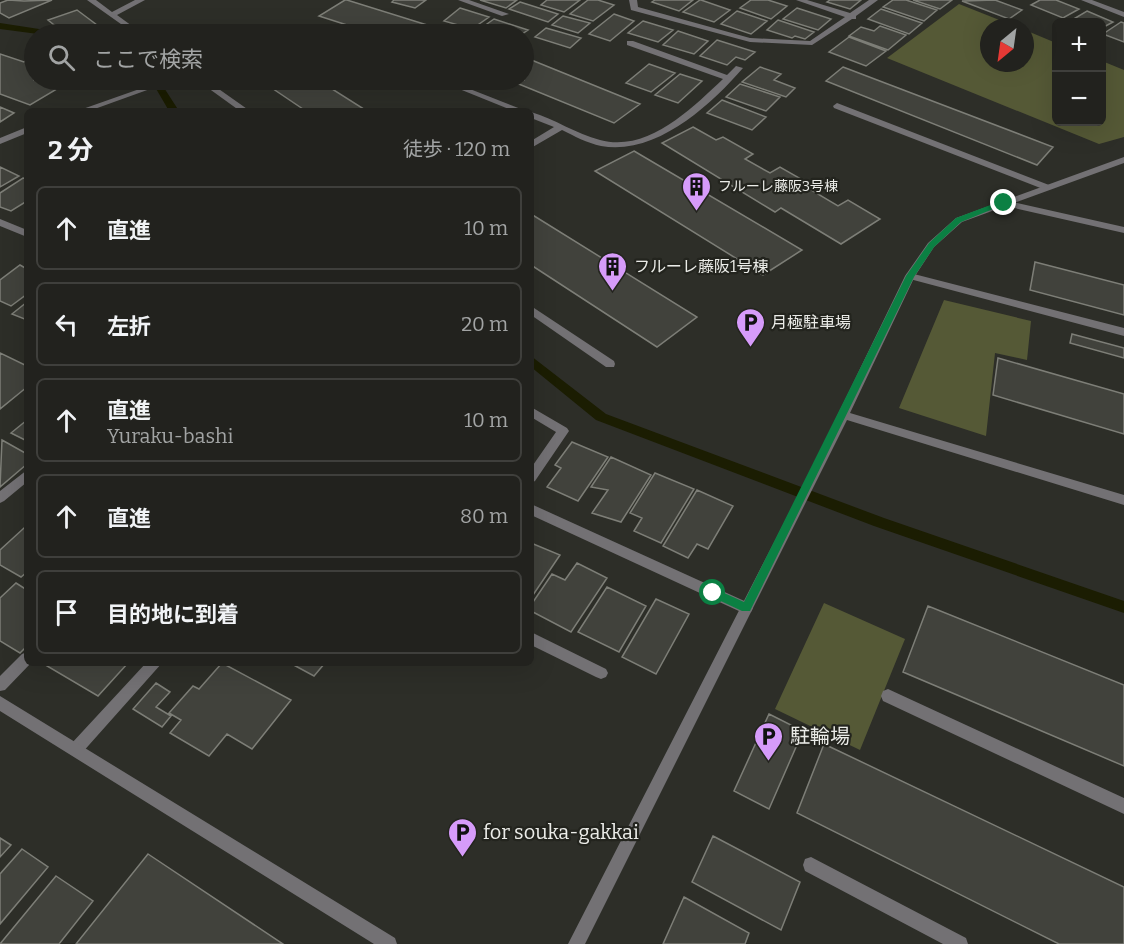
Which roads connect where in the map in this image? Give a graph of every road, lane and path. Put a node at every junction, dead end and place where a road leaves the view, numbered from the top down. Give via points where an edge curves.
1 (91, 0) edge
2 (141, 0) edge
3 (462, 0) edge
4 (633, 0) edge
5 (800, 0) edge
6 (874, 0) edge
7 (1085, 0) edge
8 (113, 14) junction
9 (505, 14) dead end
10 (1124, 15) edge
11 (853, 17) junction
12 (126, 24) edge
13 (630, 43) dead end
14 (739, 68) dead end
15 (729, 78) junction
16 (141, 90) edge
17 (216, 90) edge
18 (467, 90) edge
19 (837, 106) dead end
20 (90, 108) edge
21 (242, 108) edge
22 (514, 108) edge
23 (534, 116) edge
24 (561, 127) junction
25 (24, 131) edge
26 (0, 141) edge
27 (534, 143) edge
28 (1124, 160) edge
29 (1046, 187) junction
30 (1004, 203) junction
31 (0, 222) edge
32 (1124, 231) edge
33 (24, 233) edge
34 (910, 276) junction
35 (534, 312) edge
36 (1124, 332) edge
37 (610, 364) dead end
38 (534, 413) edge
39 (844, 415) junction
40 (534, 474) edge
41 (24, 478) edge
42 (0, 498) edge
43 (1124, 500) edge
44 (534, 510) edge
45 (746, 608) junction
46 (534, 640) edge
47 (24, 661) edge
48 (152, 666) edge
49 (601, 673) dead end
50 (0, 685) edge
51 (888, 696) dead end
52 (0, 703) edge
53 (76, 749) junction
54 (1124, 806) edge
55 (811, 865) dead end
56 (389, 944) edge
57 (576, 944) edge
58 (960, 944) edge

1 - 8 street
2 - 8 street
3 - 9 street
4 - 11 street via 634,8 750,40 812,43
5 - 11 street
6 - 11 street
7 - 10 street
8 - 12 street
13 - 15 street
14 - 15 street
15 - 24 street via 680,122 656,136 631,143 602,144
16 - 20 street
17 - 21 street
18 - 22 street
19 - 29 street
23 - 24 street
24 - 27 street
25 - 26 street
28 - 29 street
29 - 30 street
30 - 32 street
30 - 34 street via 959,220 931,245
31 - 33 street
34 - 36 street
34 - 39 street
35 - 37 street
38 - 40 street via 563,431
39 - 43 street
39 - 45 street
41 - 42 street
44 - 45 street
45 - 57 street
46 - 49 street
47 - 50 street
48 - 53 street
51 - 54 street
52 - 53 street
53 - 56 street
55 - 58 street

